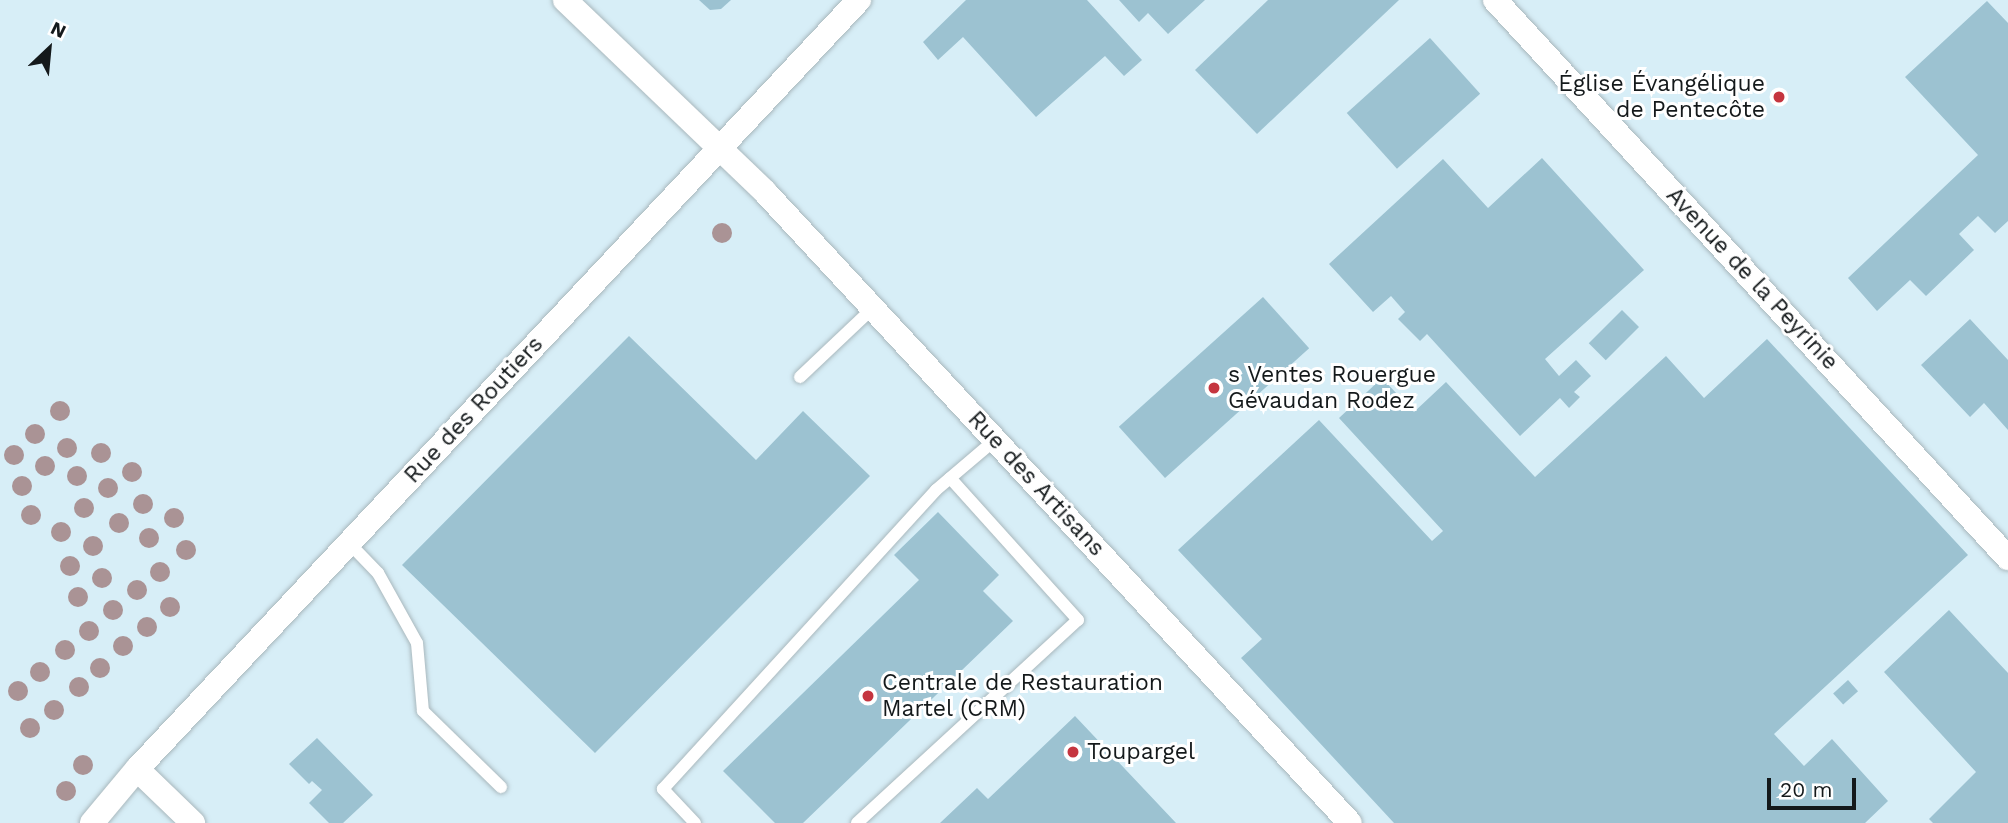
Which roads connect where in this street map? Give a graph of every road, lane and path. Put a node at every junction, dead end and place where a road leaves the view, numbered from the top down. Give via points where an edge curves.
1 (565, 0) edge
2 (859, 0) edge
3 (1495, 0) edge
4 (722, 147) junction
5 (873, 309) junction
6 (800, 377) dead end
7 (995, 440) junction
8 (950, 478) junction
9 (349, 543) junction
10 (2008, 558) edge
11 (137, 769) junction
12 (501, 787) dead end
13 (92, 823) edge
14 (193, 823) edge
15 (695, 823) edge
16 (857, 823) edge
17 (1350, 823) edge

1 - 4 street, Rue des Artisans
2 - 4 street, Rue des Routiers
3 - 10 street, Avenue de la Peyrinie
4 - 5 street, Rue des Artisans
4 - 9 street, Rue des Routiers
5 - 6 lane
5 - 7 street, Rue des Artisans
7 - 8 lane
7 - 17 street, Rue des Artisans
8 - 15 lane via 663,789
8 - 16 lane via 1078,620
9 - 11 street, Rue des Routiers
9 - 12 lane via 378,573 417,643 423,711
11 - 13 street, Rue des Routiers
11 - 14 street

